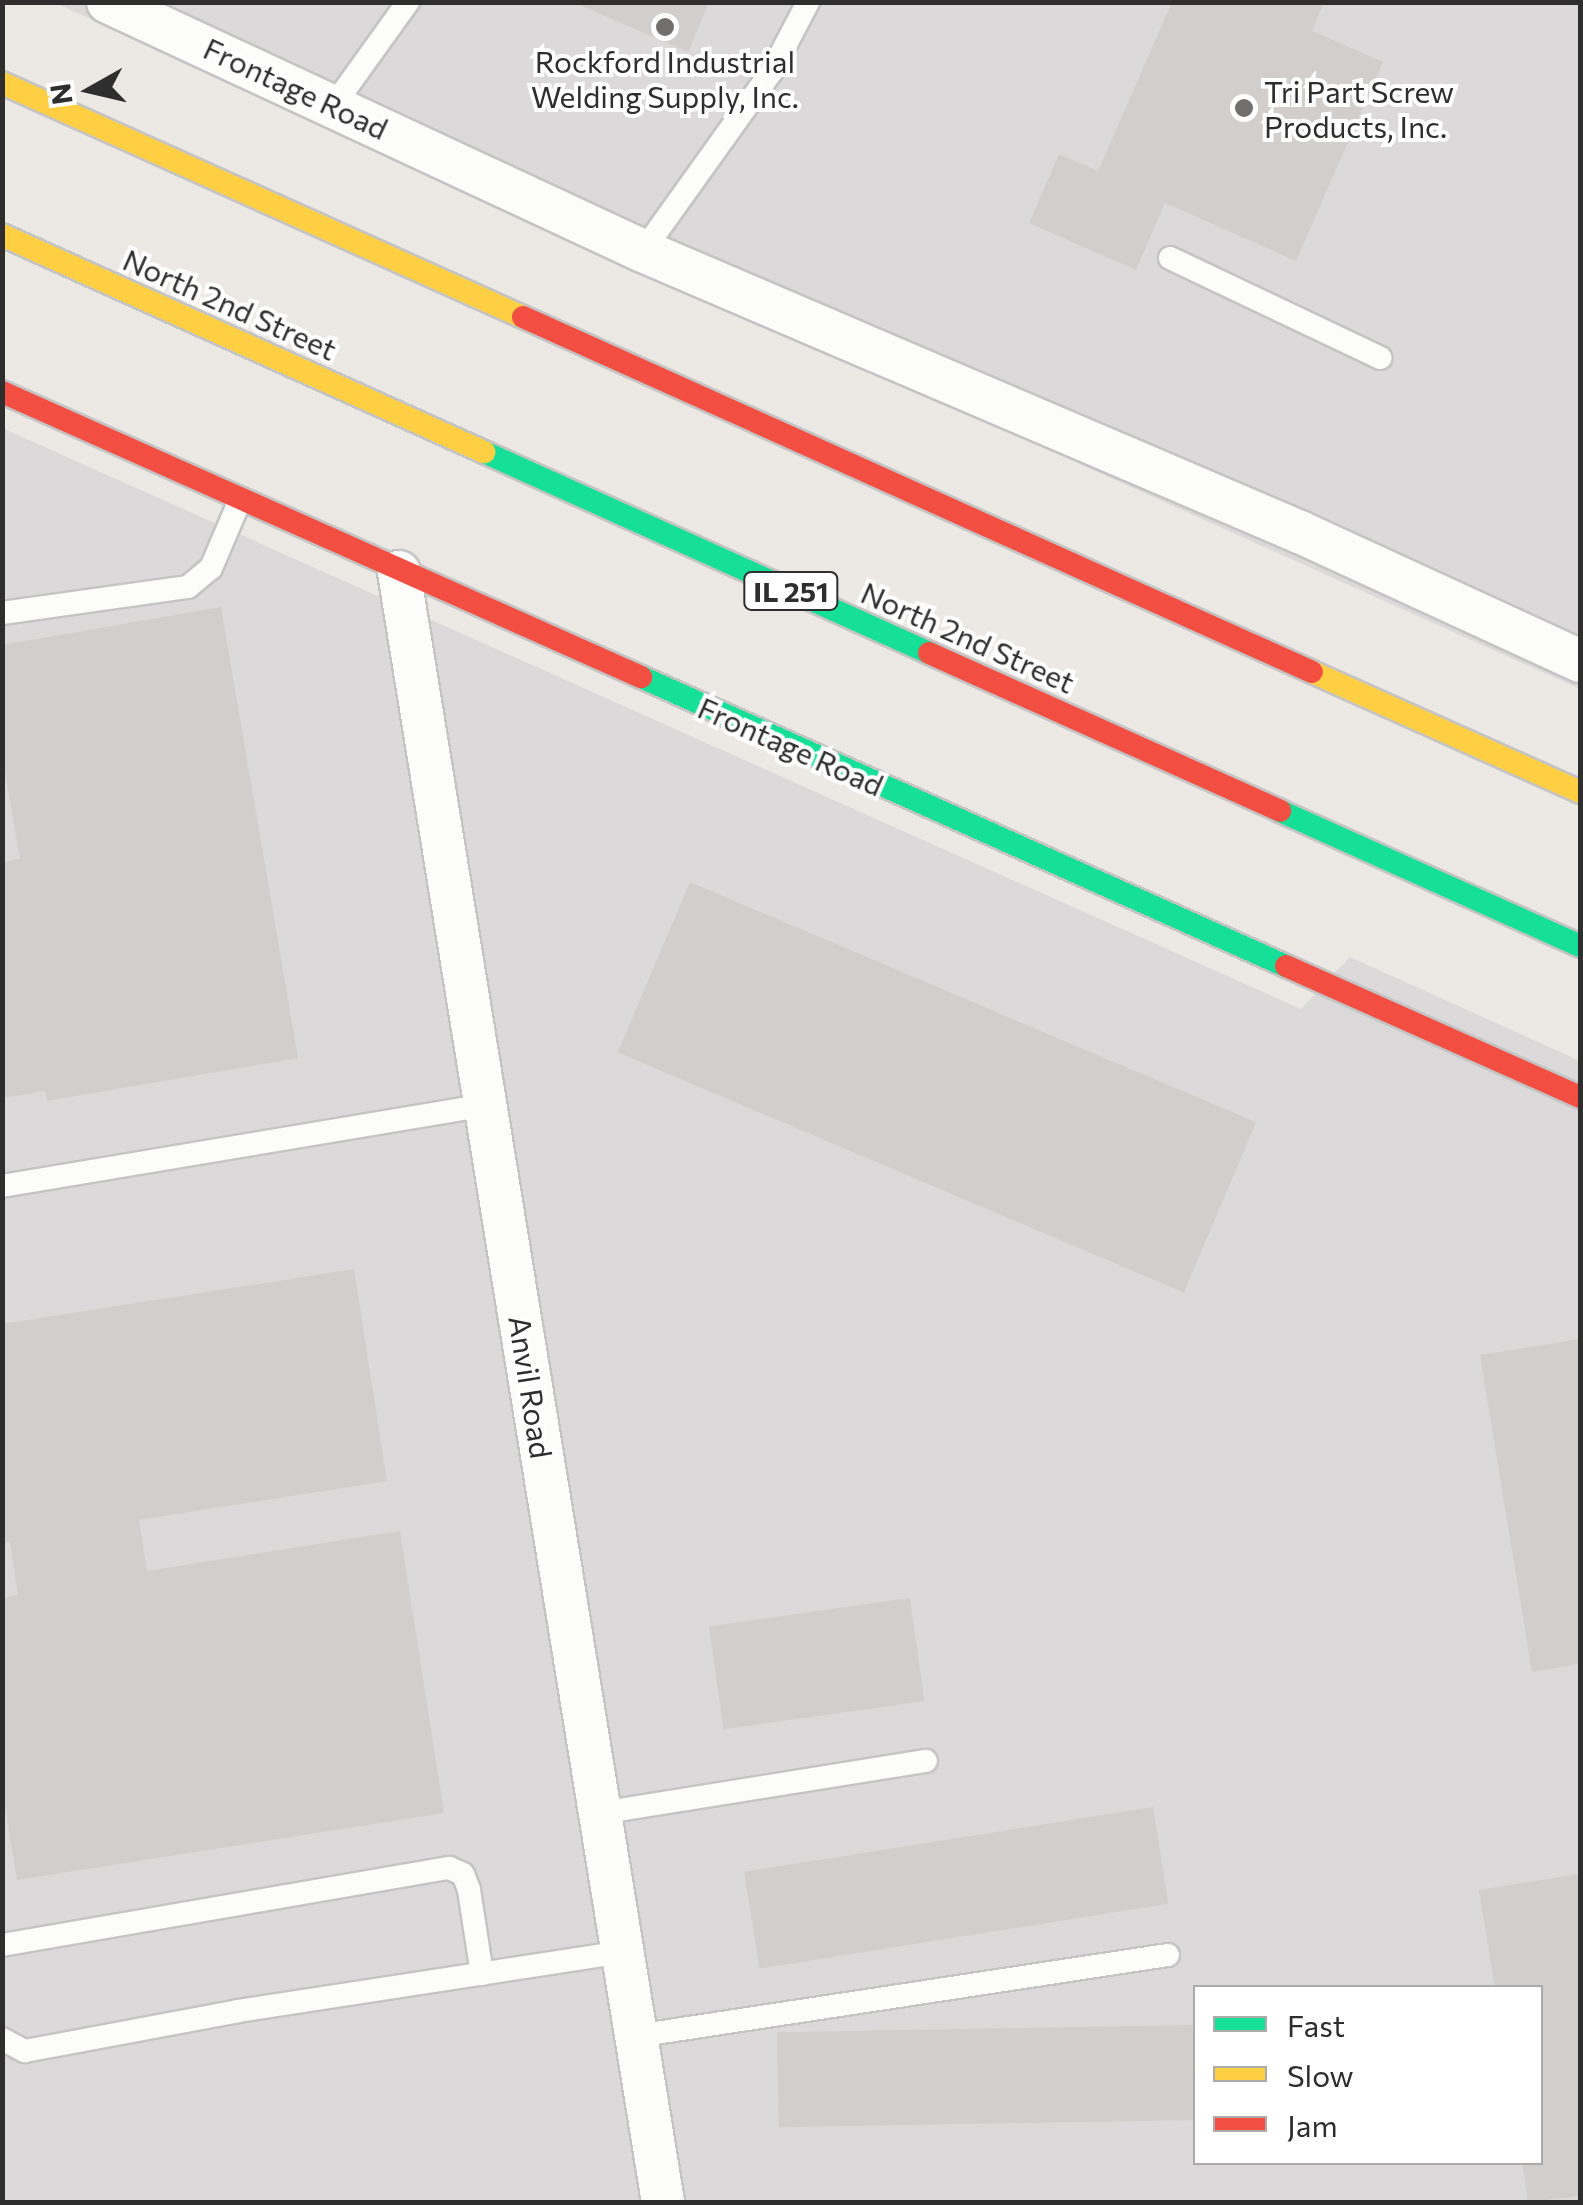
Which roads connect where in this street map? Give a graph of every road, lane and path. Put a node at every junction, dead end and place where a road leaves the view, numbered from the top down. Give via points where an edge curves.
1 (108, 2) edge
2 (408, 2) edge
3 (808, 2) edge
4 (2, 83) edge
5 (334, 105) junction
6 (2, 234) edge
7 (644, 250) junction
8 (1170, 258) dead end
9 (1381, 358) dead end
10 (2, 392) edge
11 (240, 500) junction
12 (399, 572) junction
13 (2, 613) edge
14 (1580, 661) edge
15 (1580, 792) edge
16 (1580, 946) edge
17 (1580, 1097) edge
18 (485, 1105) junction
19 (2, 1186) edge
20 (926, 1761) dead end
21 (600, 1813) junction
22 (2, 1945) edge
23 (623, 1952) junction
24 (1168, 1954) dead end
25 (482, 1974) junction
26 (636, 2036) junction
27 (2, 2040) edge
28 (664, 2202) edge

1 - 5 street, Frontage Road
2 - 5 lane
3 - 7 lane via 772,71
4 - 15 main road
5 - 7 street, Frontage Road
6 - 16 main road, North 2nd Street / IL 251
7 - 14 street, Frontage Road via 1302,532
8 - 9 lane
10 - 11 main road, Frontage Road
11 - 12 main road, Frontage Road
11 - 13 lane via 211,568 188,587
12 - 17 main road, Frontage Road
12 - 18 street, Anvil Road
18 - 19 lane
18 - 21 street, Anvil Road
20 - 21 lane
21 - 23 street, Anvil Road
22 - 25 lane via 449,1868 463,1874 469,1890
23 - 25 lane
23 - 26 street, Anvil Road
24 - 26 lane
25 - 27 lane via 25,2051
26 - 28 street, Anvil Road

